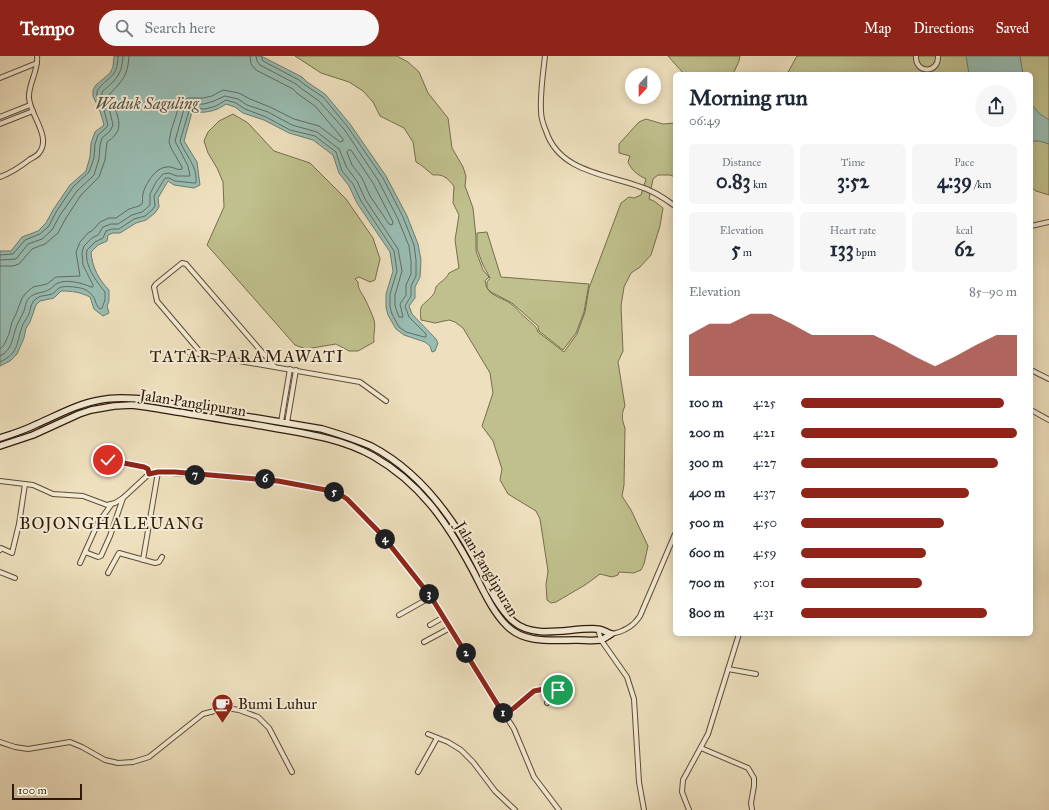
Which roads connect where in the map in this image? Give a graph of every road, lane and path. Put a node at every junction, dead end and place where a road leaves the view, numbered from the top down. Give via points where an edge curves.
1 (37, 56) edge
2 (545, 56) edge
3 (916, 56) edge
4 (938, 56) edge
5 (37, 63) junction
6 (929, 72) edge
7 (0, 78) edge
8 (30, 105) junction
9 (33, 111) junction
10 (0, 117) edge
11 (0, 124) edge
12 (0, 177) edge
13 (673, 205) edge
14 (1049, 222) edge
15 (1033, 226) edge
16 (188, 352) dead end
17 (202, 354) junction
18 (274, 366) junction
19 (290, 369) junction
20 (296, 370) junction
21 (1033, 371) edge
22 (1049, 379) edge
23 (386, 401) dead end
24 (205, 409) junction
25 (1033, 411) edge
26 (204, 416) junction
27 (1049, 420) edge
28 (284, 423) junction
29 (0, 438) edge
30 (0, 446) edge
31 (100, 458) dead end
32 (158, 472) junction
33 (149, 474) junction
34 (0, 481) edge
35 (25, 484) junction
36 (123, 498) junction
37 (111, 504) junction
38 (673, 539) edge
39 (466, 544) junction
40 (460, 546) junction
41 (0, 550) edge
42 (85, 552) junction
43 (162, 557) dead end
44 (144, 560) junction
45 (80, 563) dead end
46 (0, 572) edge
47 (108, 573) dead end
48 (15, 578) dead end
49 (431, 597) junction
50 (399, 615) dead end
51 (444, 617) junction
52 (430, 625) dead end
53 (450, 628) junction
54 (598, 629) junction
55 (611, 634) junction
56 (738, 636) edge
57 (601, 640) junction
58 (424, 642) dead end
59 (728, 669) junction
60 (756, 674) dead end
61 (547, 703) dead end
62 (504, 715) junction
63 (428, 734) dead end
64 (437, 738) junction
65 (0, 742) edge
66 (701, 748) junction
67 (292, 772) dead end
68 (418, 772) dead end
69 (515, 810) edge
70 (559, 810) edge
71 (644, 810) edge
72 (689, 810) edge
73 (752, 810) edge

1 - 5 street
2 - 13 street via 541,118 553,146 575,166 651,191
3 - 6 street via 919,66
4 - 6 street via 938,61
5 - 7 street
5 - 8 street via 30,92
8 - 9 street
8 - 10 street
9 - 11 street
9 - 12 street via 44,137 39,153 9,174
14 - 15 street
16 - 17 street
17 - 18 street
17 - 18 street via 157,301 154,287 182,263 186,264
18 - 19 street
19 - 20 street
19 - 28 street
20 - 23 street via 360,382
20 - 28 street
21 - 22 street
24 - 26 main road
24 - 28 main road, Jalan Panglipuran
24 - 29 main road, Jalan Panglipuran via 143,399 101,399 74,407
25 - 27 street
26 - 30 main road, Jalan Panglipuran via 147,406 114,406 85,412 33,435
26 - 40 main road, Jalan Panglipuran via 326,438 360,449 388,466 422,494
28 - 39 main road, Jalan Panglipuran via 344,435 396,462 445,510
31 - 33 street via 144,467 148,469
32 - 33 street
32 - 44 street
32 - 49 street via 278,481 341,495 382,535
33 - 36 street
34 - 35 street
35 - 37 street via 53,494 83,496 103,504
35 - 41 street via 12,553 1,548
36 - 37 street
36 - 42 street via 101,556
37 - 42 street via 98,523
38 - 55 street via 636,623 619,633
39 - 40 main road
39 - 54 main road, Jalan Panglipuran via 498,603 515,623 537,632
40 - 57 main road, Jalan Panglipuran via 497,614 518,634 542,640
42 - 45 street
43 - 44 street via 157,563
44 - 47 street via 119,553
46 - 48 street
49 - 50 street
49 - 51 street
51 - 52 street
51 - 53 street
53 - 58 street
53 - 62 street
54 - 55 main road, Jalan Panglipuran
54 - 57 street
55 - 57 main road
56 - 59 street
57 - 71 street via 627,677 634,699 639,782
59 - 60 street
59 - 66 street via 708,734
61 - 62 street via 558,690 555,685 534,691
62 - 70 street via 514,729 534,777
63 - 64 street
64 - 68 street
64 - 69 street via 465,754 488,783
65 - 67 street via 28,748 70,742 105,760 118,763 133,762 149,757 203,714 226,708 258,717 269,728
66 - 72 street via 682,785
66 - 73 street via 748,768 754,778

